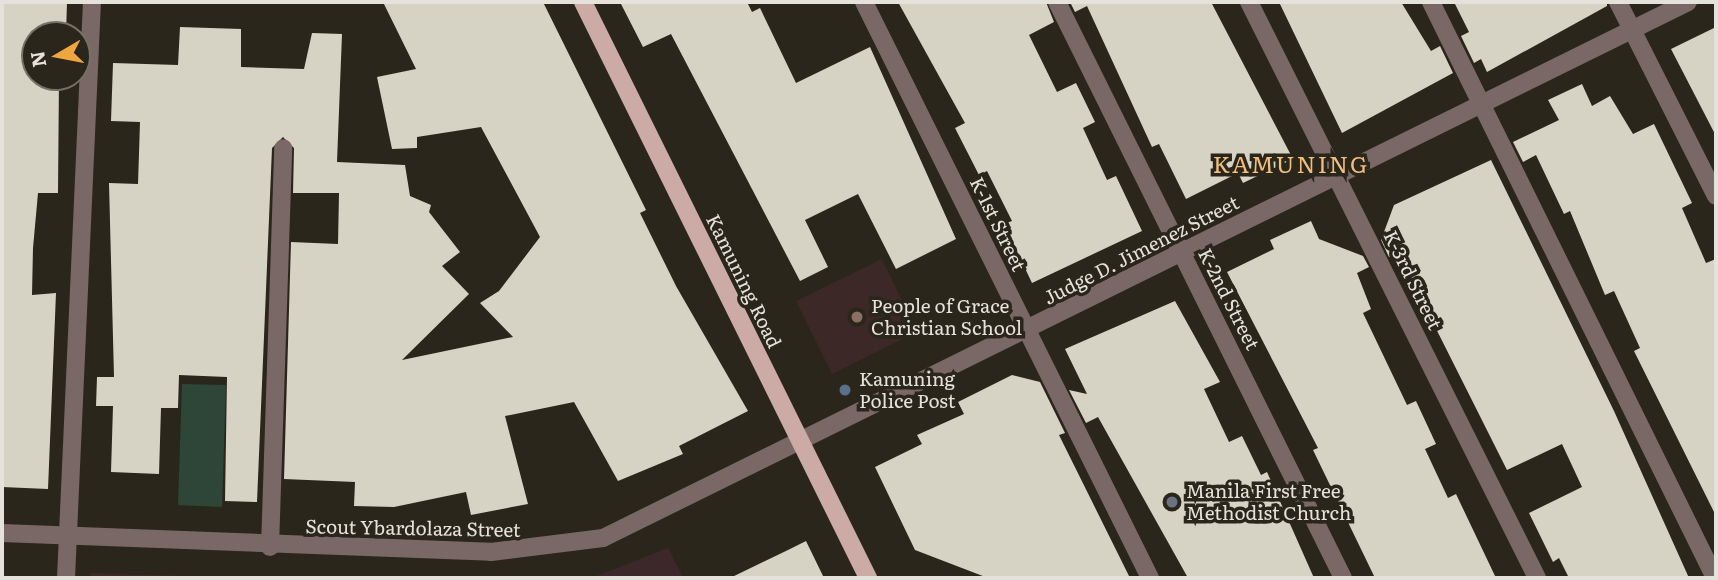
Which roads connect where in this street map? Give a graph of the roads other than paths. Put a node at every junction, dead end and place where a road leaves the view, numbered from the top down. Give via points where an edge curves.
1 (92, 2) edge
2 (583, 2) edge
3 (864, 2) edge
4 (1057, 2) edge
5 (1250, 2) edge
6 (1431, 2) edge
7 (1618, 2) edge
8 (1688, 2) edge
9 (1632, 30) junction
10 (1481, 104) junction
11 (283, 148) dead end
12 (1336, 174) junction
13 (1716, 197) edge
14 (1181, 252) junction
15 (1027, 331) junction
16 (801, 444) junction
17 (2, 533) edge
18 (67, 536) junction
19 (270, 547) junction
20 (66, 578) edge
21 (868, 578) edge
22 (1150, 578) edge
23 (1343, 578) edge
24 (1537, 578) edge
25 (1715, 578) edge

1 - 18 street
2 - 16 main road, Kamuning Road
3 - 15 street, K-1st Street
4 - 14 street, K-2nd Street
5 - 12 street, K-3rd Street
6 - 10 street
7 - 9 street
8 - 9 street, Judge D. Jimenez Street
9 - 10 street, Judge D. Jimenez Street
9 - 13 street
10 - 12 street, Judge D. Jimenez Street
10 - 25 street
11 - 19 street
12 - 14 street, Judge D. Jimenez Street
12 - 24 street, K-3rd Street
14 - 15 street, Judge D. Jimenez Street
14 - 23 street, K-2nd Street
15 - 16 street, Judge D. Jimenez Street
15 - 22 street, K-1st Street
16 - 19 street, Scout Ybardolaza Street via 638,523 570,546 491,552
16 - 21 main road, Kamuning Road
17 - 18 street, Scout Ybardolaza Street
18 - 19 street, Scout Ybardolaza Street
18 - 20 street

